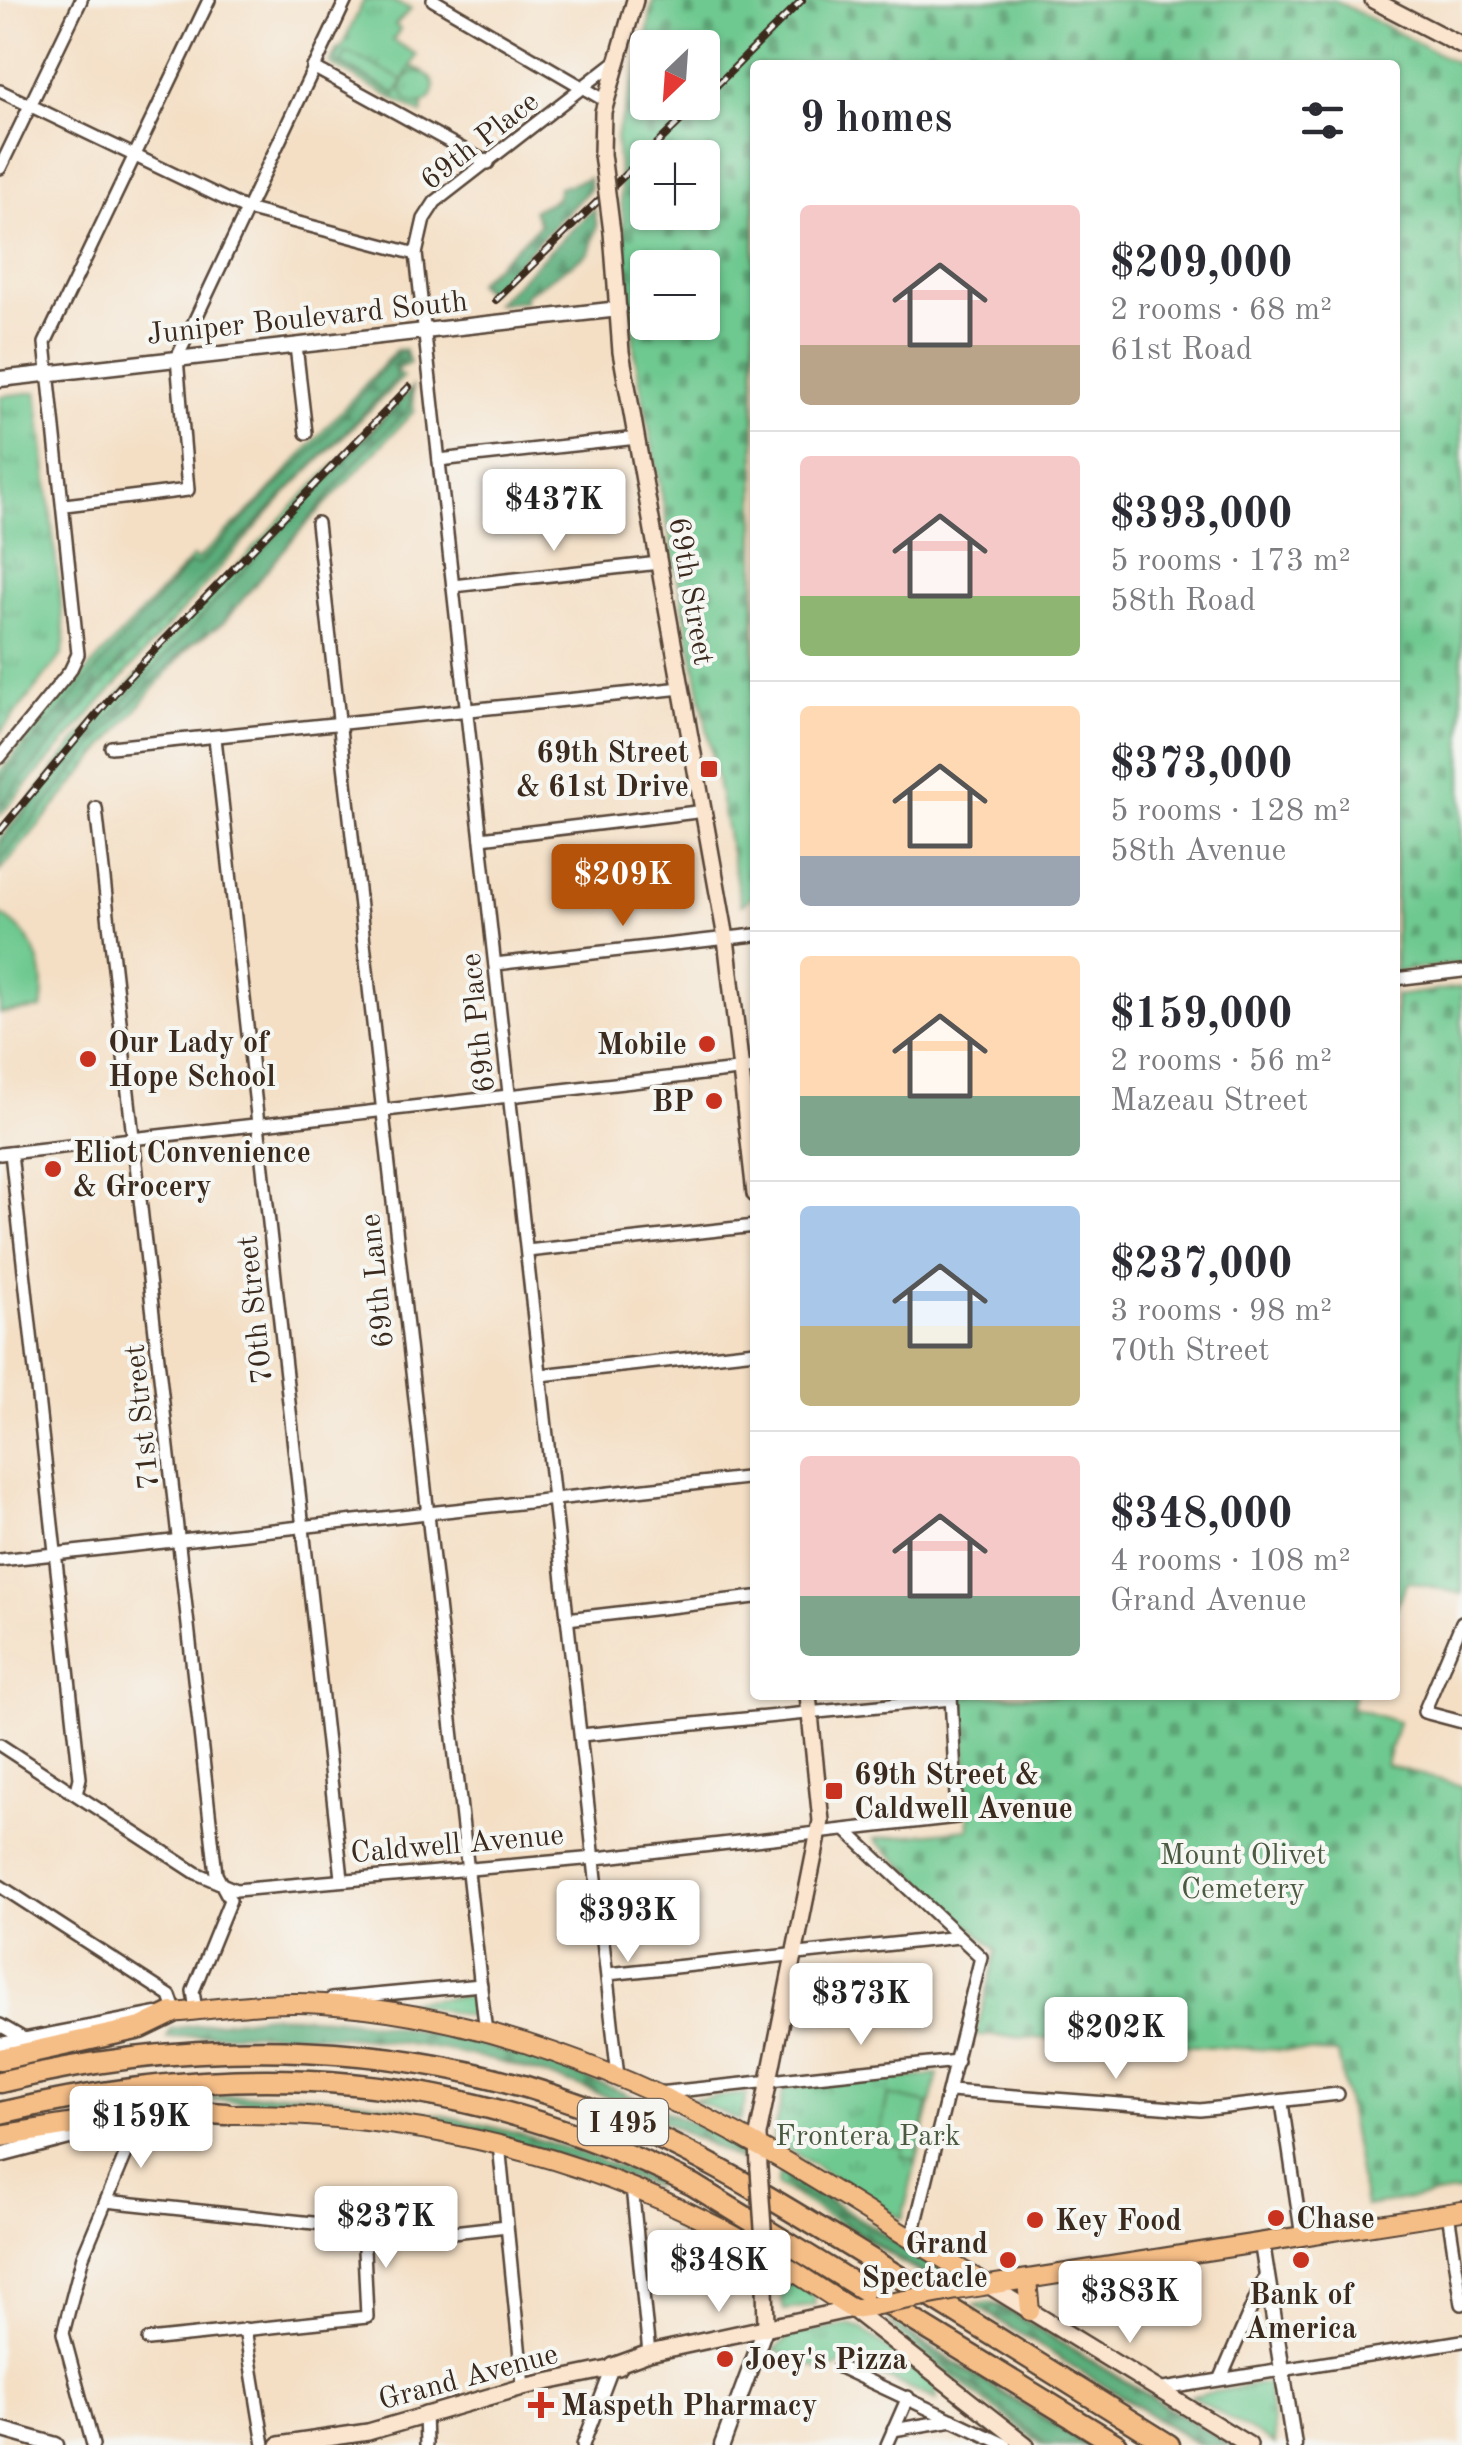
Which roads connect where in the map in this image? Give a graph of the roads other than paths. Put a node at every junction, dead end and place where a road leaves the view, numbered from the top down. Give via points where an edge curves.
1 (81, 0) edge
2 (209, 0) edge
3 (346, 0) edge
4 (432, 0) edge
5 (634, 0) edge
6 (1373, 0) edge
7 (1462, 46) edge
8 (621, 57) junction
9 (314, 67) junction
10 (582, 87) junction
11 (0, 91) edge
12 (606, 101) junction
13 (30, 106) junction
14 (134, 155) junction
15 (488, 163) junction
16 (0, 168) edge
17 (246, 210) junction
18 (416, 254) junction
19 (619, 309) junction
20 (425, 332) junction
21 (296, 346) junction
22 (178, 358) junction
23 (49, 374) junction
24 (0, 380) edge
25 (306, 433) dead end
26 (637, 438) junction
27 (439, 460) junction
28 (65, 505) junction
29 (317, 523) dead end
30 (659, 563) junction
31 (453, 586) junction
32 (682, 688) junction
33 (467, 710) junction
34 (339, 722) junction
35 (215, 738) junction
36 (110, 748) dead end
37 (0, 757) edge
38 (96, 808) dead end
39 (705, 811) junction
40 (481, 838) junction
41 (750, 935) edge
42 (726, 938) junction
43 (495, 964) junction
44 (1462, 970) edge
45 (1400, 978) edge
46 (748, 1069) edge
47 (510, 1097) junction
48 (750, 1105) edge
49 (383, 1112) junction
50 (259, 1126) junction
51 (135, 1140) junction
52 (6, 1154) edge
53 (750, 1227) edge
54 (528, 1251) junction
55 (750, 1352) edge
56 (541, 1375) junction
57 (750, 1478) edge
58 (555, 1498) junction
59 (428, 1512) junction
60 (303, 1526) junction
61 (179, 1540) junction
62 (56, 1554) junction
63 (0, 1560) edge
64 (750, 1598) edge
65 (567, 1618) junction
66 (1462, 1622) edge
67 (890, 1700) edge
68 (951, 1700) edge
69 (809, 1704) edge
70 (1462, 1722) edge
71 (581, 1735) junction
72 (0, 1745) edge
73 (76, 1794) junction
74 (820, 1830) junction
75 (847, 1831) junction
76 (594, 1857) junction
77 (466, 1868) junction
78 (342, 1878) junction
79 (0, 1886) edge
80 (224, 1888) junction
81 (959, 1937) junction
82 (794, 1954) junction
83 (608, 1974) junction
84 (481, 1985) junction
85 (294, 2002) junction
86 (196, 2010) junction
87 (174, 2013) junction
88 (0, 2025) edge
89 (486, 2033) junction
90 (26, 2040) junction
91 (0, 2045) edge
92 (0, 2059) edge
93 (957, 2061) junction
94 (618, 2078) junction
95 (770, 2078) junction
96 (0, 2082) edge
97 (950, 2091) junction
98 (655, 2093) junction
99 (1338, 2094) dead end
100 (1282, 2103) junction
101 (0, 2113) edge
102 (226, 2114) junction
103 (138, 2125) junction
104 (0, 2136) edge
105 (499, 2144) junction
106 (758, 2146) junction
107 (0, 2155) edge
108 (632, 2187) junction
109 (106, 2200) junction
110 (1455, 2212) edge
111 (506, 2226) junction
112 (363, 2227) junction
113 (1302, 2237) junction
114 (912, 2239) junction
115 (1262, 2244) junction
116 (764, 2248) junction
117 (1267, 2272) junction
118 (1027, 2280) junction
119 (988, 2285) junction
120 (1462, 2304) edge
121 (852, 2309) junction
122 (1030, 2310) junction
123 (766, 2326) junction
124 (245, 2328) junction
125 (148, 2340) dead end
126 (1462, 2341) edge
127 (682, 2348) junction
128 (650, 2352) junction
129 (613, 2366) junction
130 (839, 2367) dead end
131 (1283, 2368) junction
132 (1221, 2378) junction
133 (523, 2388) junction
134 (1157, 2390) junction
135 (908, 2397) junction
136 (425, 2413) junction
137 (955, 2420) junction
138 (0, 2430) edge
139 (893, 2430) junction
140 (30, 2441) edge
141 (92, 2444) edge
142 (56, 2445) edge
143 (264, 2445) edge
144 (278, 2445) edge
145 (426, 2445) edge
146 (582, 2445) edge
147 (722, 2445) edge
148 (886, 2445) edge
149 (1006, 2445) edge
150 (1026, 2445) edge
151 (1117, 2445) edge
152 (1169, 2445) edge
153 (1250, 2445) edge
154 (1294, 2445) edge

1 - 13 street
2 - 14 street
3 - 9 street
4 - 10 street
5 - 8 main road, 69th Street
6 - 7 main road
8 - 10 street, 69th Place
8 - 12 main road, 69th Street
9 - 15 street
9 - 17 street
10 - 12 street
10 - 15 street, 69th Place
11 - 13 street
12 - 19 main road, 69th Street, bridge via 602,154
13 - 14 street
13 - 16 street
14 - 17 street
14 - 23 street via 45,343
15 - 18 street, 69th Place via 435,202
17 - 18 street
17 - 22 street
18 - 20 street, 69th Place
19 - 20 street, Juniper Boulevard South
19 - 26 main road, 69th Street
20 - 21 street, Juniper Boulevard South
20 - 27 street, 69th Place
21 - 22 street, Juniper Boulevard South
21 - 25 street
22 - 23 street, Juniper Boulevard South
22 - 28 street via 188,490
23 - 24 street, Juniper Boulevard South
23 - 28 street
26 - 27 street
26 - 30 main road, 69th Street
27 - 31 street, 69th Place
28 - 37 street via 78,654
29 - 34 street, 69th Lane
30 - 31 street
30 - 32 main road, 69th Street
31 - 33 street, 69th Place
32 - 33 street
32 - 39 main road, 69th Street
33 - 34 street
33 - 40 street, 69th Place
34 - 35 street
34 - 49 street, 69th Lane
35 - 36 street
35 - 50 street, 70th Street
38 - 51 street, 71st Street
39 - 40 street
39 - 42 main road, 69th Street
40 - 43 street, 69th Place
41 - 42 street
42 - 43 street
42 - 46 main road, 69th Street
43 - 47 street, 69th Place
44 - 45 street
46 - 47 street
46 - 48 main road, 69th Street
47 - 49 street
47 - 54 street, 69th Place
49 - 50 street
49 - 59 street, 69th Lane
50 - 51 street
50 - 60 street, 70th Street
51 - 52 street
51 - 61 street, 71st Street
52 - 62 street
53 - 54 street
54 - 56 street, 69th Place
55 - 56 street
56 - 58 street, 69th Place
57 - 58 street
58 - 59 street
58 - 65 street, 69th Place
59 - 60 street
59 - 77 street, 69th Lane
60 - 61 street
60 - 78 street, 70th Street
61 - 62 street
61 - 80 street, 71st Street via 216,1874
62 - 63 street
62 - 73 street via 80,1778
64 - 65 street
65 - 71 street, 69th Place
66 - 70 street via 1424,1712
67 - 69 street
68 - 75 street, Caldwell Avenue via 956,1817
69 - 71 street
69 - 74 main road
71 - 76 street, 69th Place
72 - 73 street
73 - 80 street
74 - 75 street, Caldwell Avenue
74 - 76 street, Caldwell Avenue
74 - 82 main road
75 - 81 street
76 - 77 street, Caldwell Avenue
76 - 83 street, 69th Place
77 - 78 street, Caldwell Avenue
77 - 84 street, 69th Lane
78 - 80 street, Caldwell Avenue
79 - 87 street via 170,1996
80 - 86 street, 71st Street via 230,1900 194,1991
81 - 82 street
81 - 93 street via 981,1957
82 - 83 street
82 - 95 main road
83 - 94 street, 69th Place
84 - 85 street
84 - 89 street, 69th Lane
85 - 86 main road
85 - 89 main road via 374,2009
86 - 87 main road
87 - 90 street
87 - 92 highway via 141,2028
88 - 90 street
89 - 94 main road
90 - 91 street
93 - 95 street
93 - 97 street
94 - 98 main road
95 - 98 street
95 - 106 main road
96 - 152 highway, I 495 via 148,2055 265,2049 418,2064 531,2090 641,2130 742,2180
97 - 100 street via 1200,2110
97 - 114 street
98 - 106 main road
99 - 100 street
100 - 113 street
101 - 151 highway, I 495 via 136,2086 252,2077 405,2090 516,2115 693,2186
102 - 103 street
102 - 104 highway via 164,2110
102 - 105 main road via 380,2122
103 - 107 street
103 - 109 street
105 - 108 main road
105 - 111 street
106 - 114 main road
106 - 116 main road, bridge
108 - 116 main road
108 - 128 street
109 - 112 street
109 - 141 street via 83,2256 62,2341
110 - 113 main road, Grand Avenue
110 - 120 street
111 - 112 street via 426,2235
111 - 133 street
112 - 124 street via 367,2317
113 - 115 main road, Grand Avenue
114 - 119 main road
115 - 117 street
115 - 118 main road, Grand Avenue
116 - 121 main road
116 - 123 main road
117 - 131 street
117 - 132 street
118 - 119 main road, Grand Avenue
118 - 122 main road
119 - 121 main road, Grand Avenue, bridge
119 - 122 main road
121 - 123 main road, Grand Avenue
121 - 150 main road
122 - 134 main road
123 - 127 main road, Grand Avenue
123 - 147 street
124 - 125 street
124 - 143 street
126 - 131 street
127 - 128 main road, Grand Avenue
127 - 129 main road, Grand Avenue
128 - 129 main road, Grand Avenue
129 - 133 main road, Grand Avenue
129 - 146 street
130 - 135 street
131 - 132 street
131 - 154 street
132 - 134 street
133 - 136 main road, Grand Avenue
134 - 153 main road
135 - 137 street
135 - 139 street
136 - 144 main road, Grand Avenue via 368,2432
136 - 145 street
137 - 139 street
137 - 149 street
138 - 140 street
139 - 148 street
140 - 142 street

